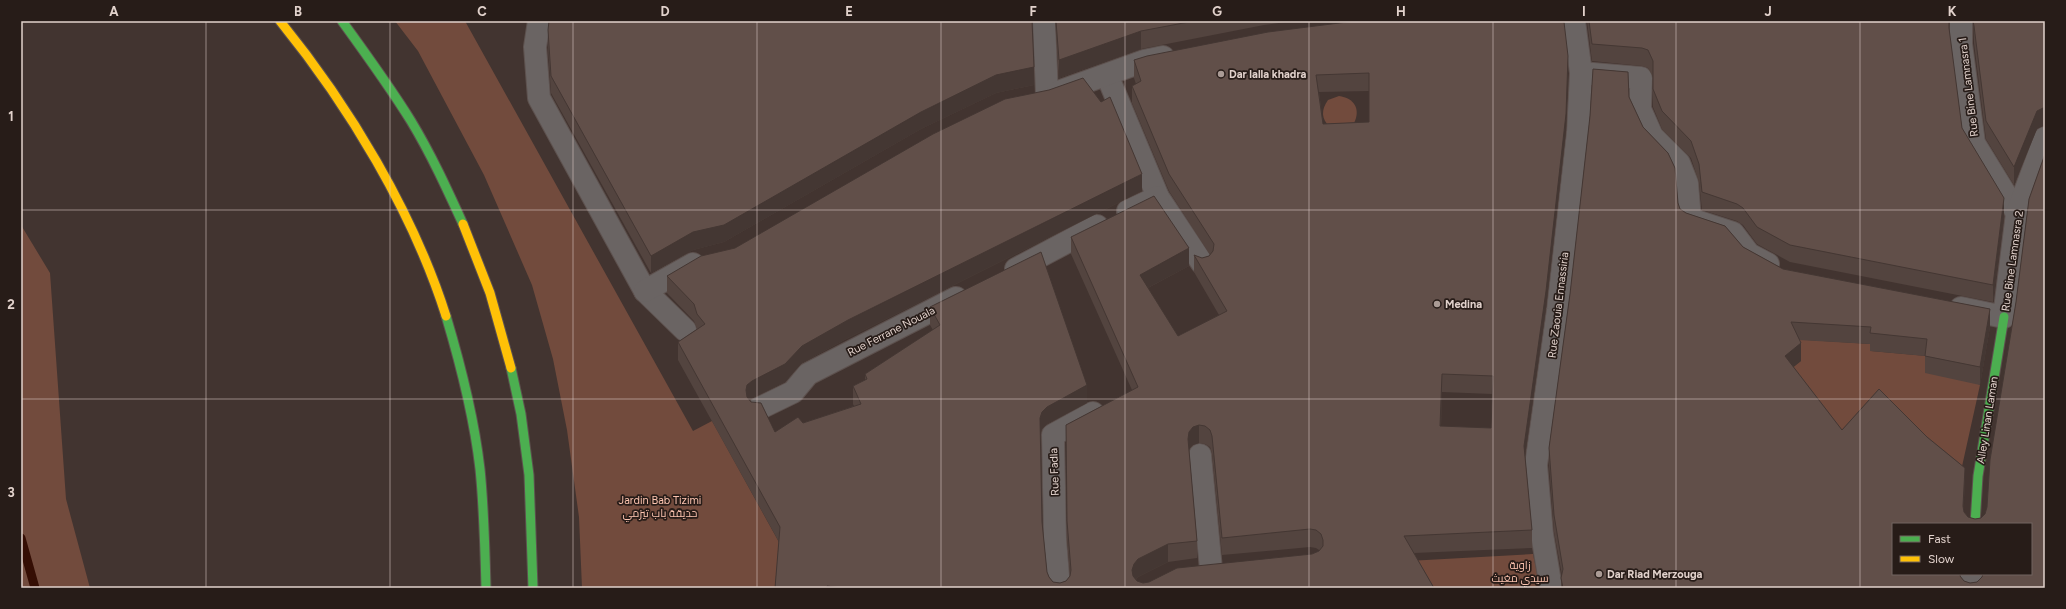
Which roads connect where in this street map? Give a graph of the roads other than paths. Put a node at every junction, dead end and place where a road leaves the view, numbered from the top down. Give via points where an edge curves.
1 (280, 21) edge
2 (342, 21) edge
3 (539, 21) edge
4 (1044, 21) edge
5 (1961, 21) edge
6 (1575, 25) edge
7 (1552, 26) edge
8 (1182, 54) edge
9 (1581, 73) junction
10 (1107, 75) junction
11 (1047, 95) junction
12 (1024, 100) edge
13 (2045, 138) edge
14 (1158, 196) junction
15 (2017, 213) junction
16 (709, 259) edge
17 (1202, 263) edge
18 (1786, 274) edge
19 (1000, 277) edge
20 (972, 290) edge
21 (645, 291) junction
22 (1944, 305) edge
23 (2004, 317) junction
24 (685, 330) dead end
25 (1108, 405) edge
26 (758, 409) edge
27 (1200, 455) dead end
28 (1975, 523) edge
29 (1234, 567) edge
30 (1211, 569) junction
31 (1188, 571) edge
32 (1972, 575) edge
33 (486, 588) edge
34 (533, 588) edge
35 (1059, 588) edge
36 (1551, 588) edge
37 (1971, 588) edge

1 - 33 main road via 336,97 369,150 400,206 431,275 449,328 474,428 481,481
2 - 34 main road via 386,82 423,143 453,201 479,261 500,325 521,416 529,475
3 - 21 street via 535,47 539,98
4 - 11 street
5 - 15 street, Rue Bine Lamnasra 1 via 1961,44 1974,143
6 - 7 street
6 - 9 street, Rue Zaouia Ennassiria
8 - 10 street via 1144,61
9 - 18 street via 1641,78 1640,109 1652,136 1679,163 1687,183 1690,219 1733,233 1749,254
9 - 36 street, Rue Zaouia Ennassiria via 1576,155 1536,465 1542,534
10 - 11 street
10 - 14 street
11 - 12 street
13 - 15 street, Rue Bine Lamnasra 2
14 - 17 street
14 - 19 street
15 - 23 street, Rue Bine Lamnasra 2
16 - 21 street via 696,262
20 - 26 street, Rue Ferrane Nouala via 808,374 793,392
21 - 24 street
22 - 23 street
23 - 28 main road, Alley Linan Laman via 1978,476
25 - 35 street, Rue Fadla via 1052,435
27 - 30 street
29 - 30 street
30 - 31 street
32 - 37 street

